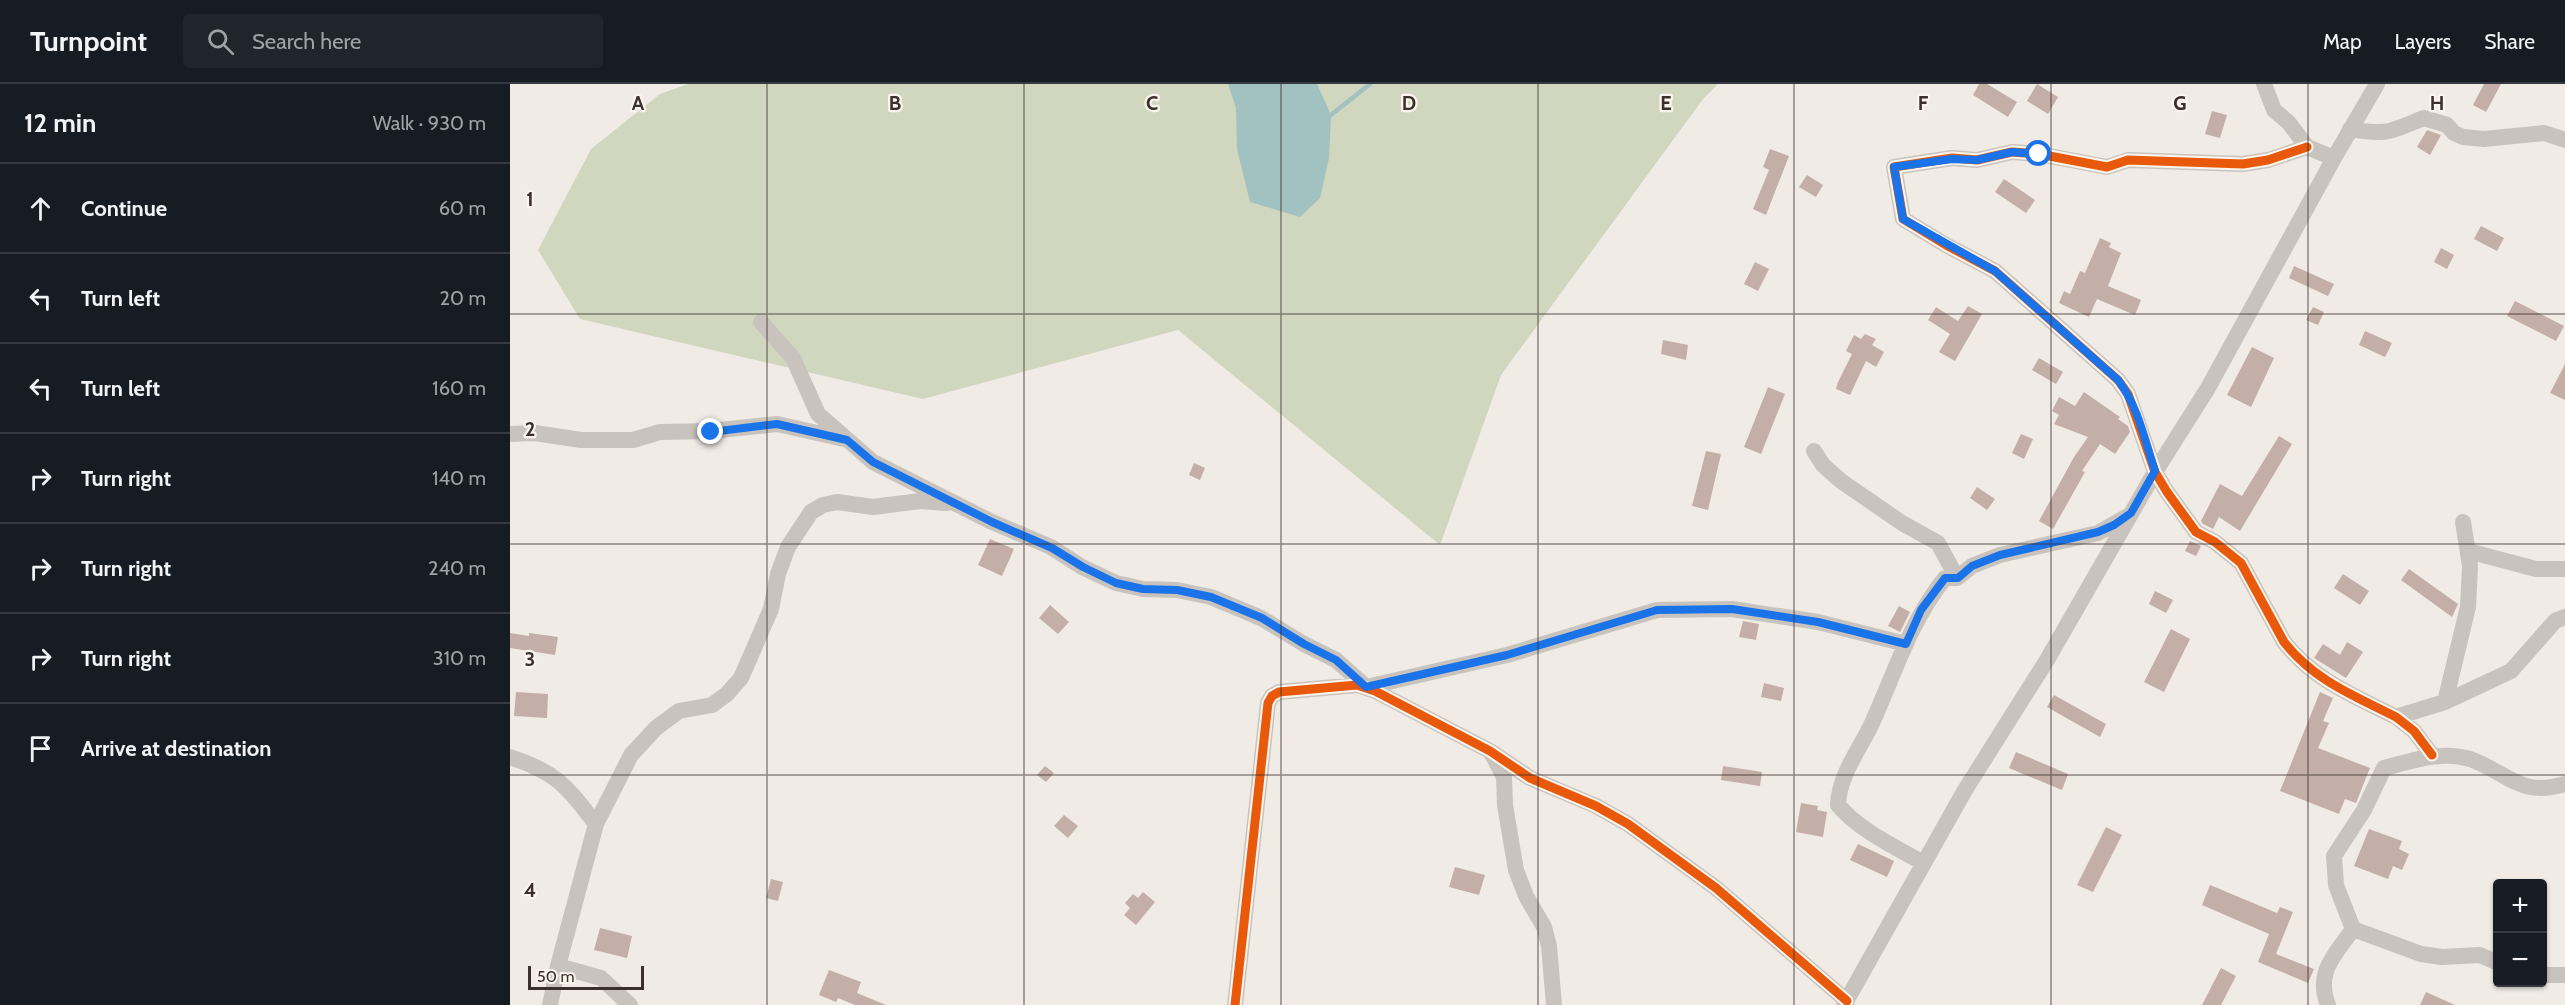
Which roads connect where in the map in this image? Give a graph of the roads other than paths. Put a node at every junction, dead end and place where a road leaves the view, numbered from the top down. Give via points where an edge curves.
1 (2264, 84) edge
2 (2377, 84) edge
3 (2350, 129) junction
4 (2565, 140) edge
5 (2307, 147) junction
6 (2334, 158) junction
7 (761, 322) dead end
8 (510, 434) edge
9 (847, 440) junction
10 (1814, 451) dead end
11 (2155, 471) junction
12 (955, 503) junction
13 (2131, 513) junction
14 (2463, 522) dead end
15 (2468, 551) junction
16 (2565, 569) edge
17 (1958, 578) junction
18 (2565, 616) edge
19 (1906, 644) junction
20 (1366, 687) junction
21 (2445, 702) junction
22 (2396, 717) junction
23 (1490, 751) junction
24 (2432, 755) junction
25 (510, 757) edge
26 (2565, 784) edge
27 (596, 824) junction
28 (1923, 863) junction
29 (2353, 929) junction
30 (2493, 961) edge
31 (558, 966) junction
32 (2547, 975) edge
33 (2565, 975) edge
34 (1845, 1003) edge
35 (550, 1005) edge
36 (630, 1005) edge
37 (1235, 1005) edge
38 (1554, 1005) edge
39 (2328, 1005) edge

1 - 5 street via 2274,110
2 - 3 street
3 - 4 street via 2378,134 2424,118 2447,124 2463,137 2544,134
3 - 6 street
5 - 6 street
5 - 11 street via 2243,164 2128,160 2107,167 2012,152 1977,160 1952,159 1894,167 1903,219 1995,271 2118,380 2133,406
6 - 11 street via 2208,388
7 - 9 street via 793,358 818,414
8 - 9 street via 633,440 660,432 711,432 777,424
9 - 12 street via 873,462
10 - 17 street via 1822,465 1841,481 1938,543
11 - 13 street
11 - 22 street via 2196,532 2241,563 2292,653 2323,681
12 - 20 street via 1116,583 1211,597 1262,618 1336,660
12 - 27 street via 920,501 873,507 837,502 811,512 789,547 778,574 771,609 741,678 712,705 679,711 656,728 631,755
13 - 17 street via 2098,532 2000,555 1972,566
13 - 28 street
14 - 15 street
15 - 16 street via 2536,569
15 - 21 street via 2468,607
17 - 19 street via 1945,578 1929,598
18 - 21 street via 2555,621 2511,671
19 - 20 street via 1818,622 1732,609 1657,610 1507,655
19 - 28 street via 1839,790 1838,805 1848,817
20 - 23 street
20 - 37 street via 1279,692 1268,703
21 - 22 street
22 - 24 street via 2414,731
23 - 34 street via 1530,778 1628,824 1716,888
23 - 38 street via 1504,777 1516,870 1550,946
24 - 26 street via 2469,759 2530,787
24 - 29 street via 2384,768 2364,810 2334,856 2336,885
25 - 27 street via 554,776
27 - 31 street
28 - 34 street
29 - 30 street via 2421,954 2480,955
29 - 39 street via 2325,971 2323,990
31 - 35 street
31 - 36 street via 601,978
32 - 33 street

